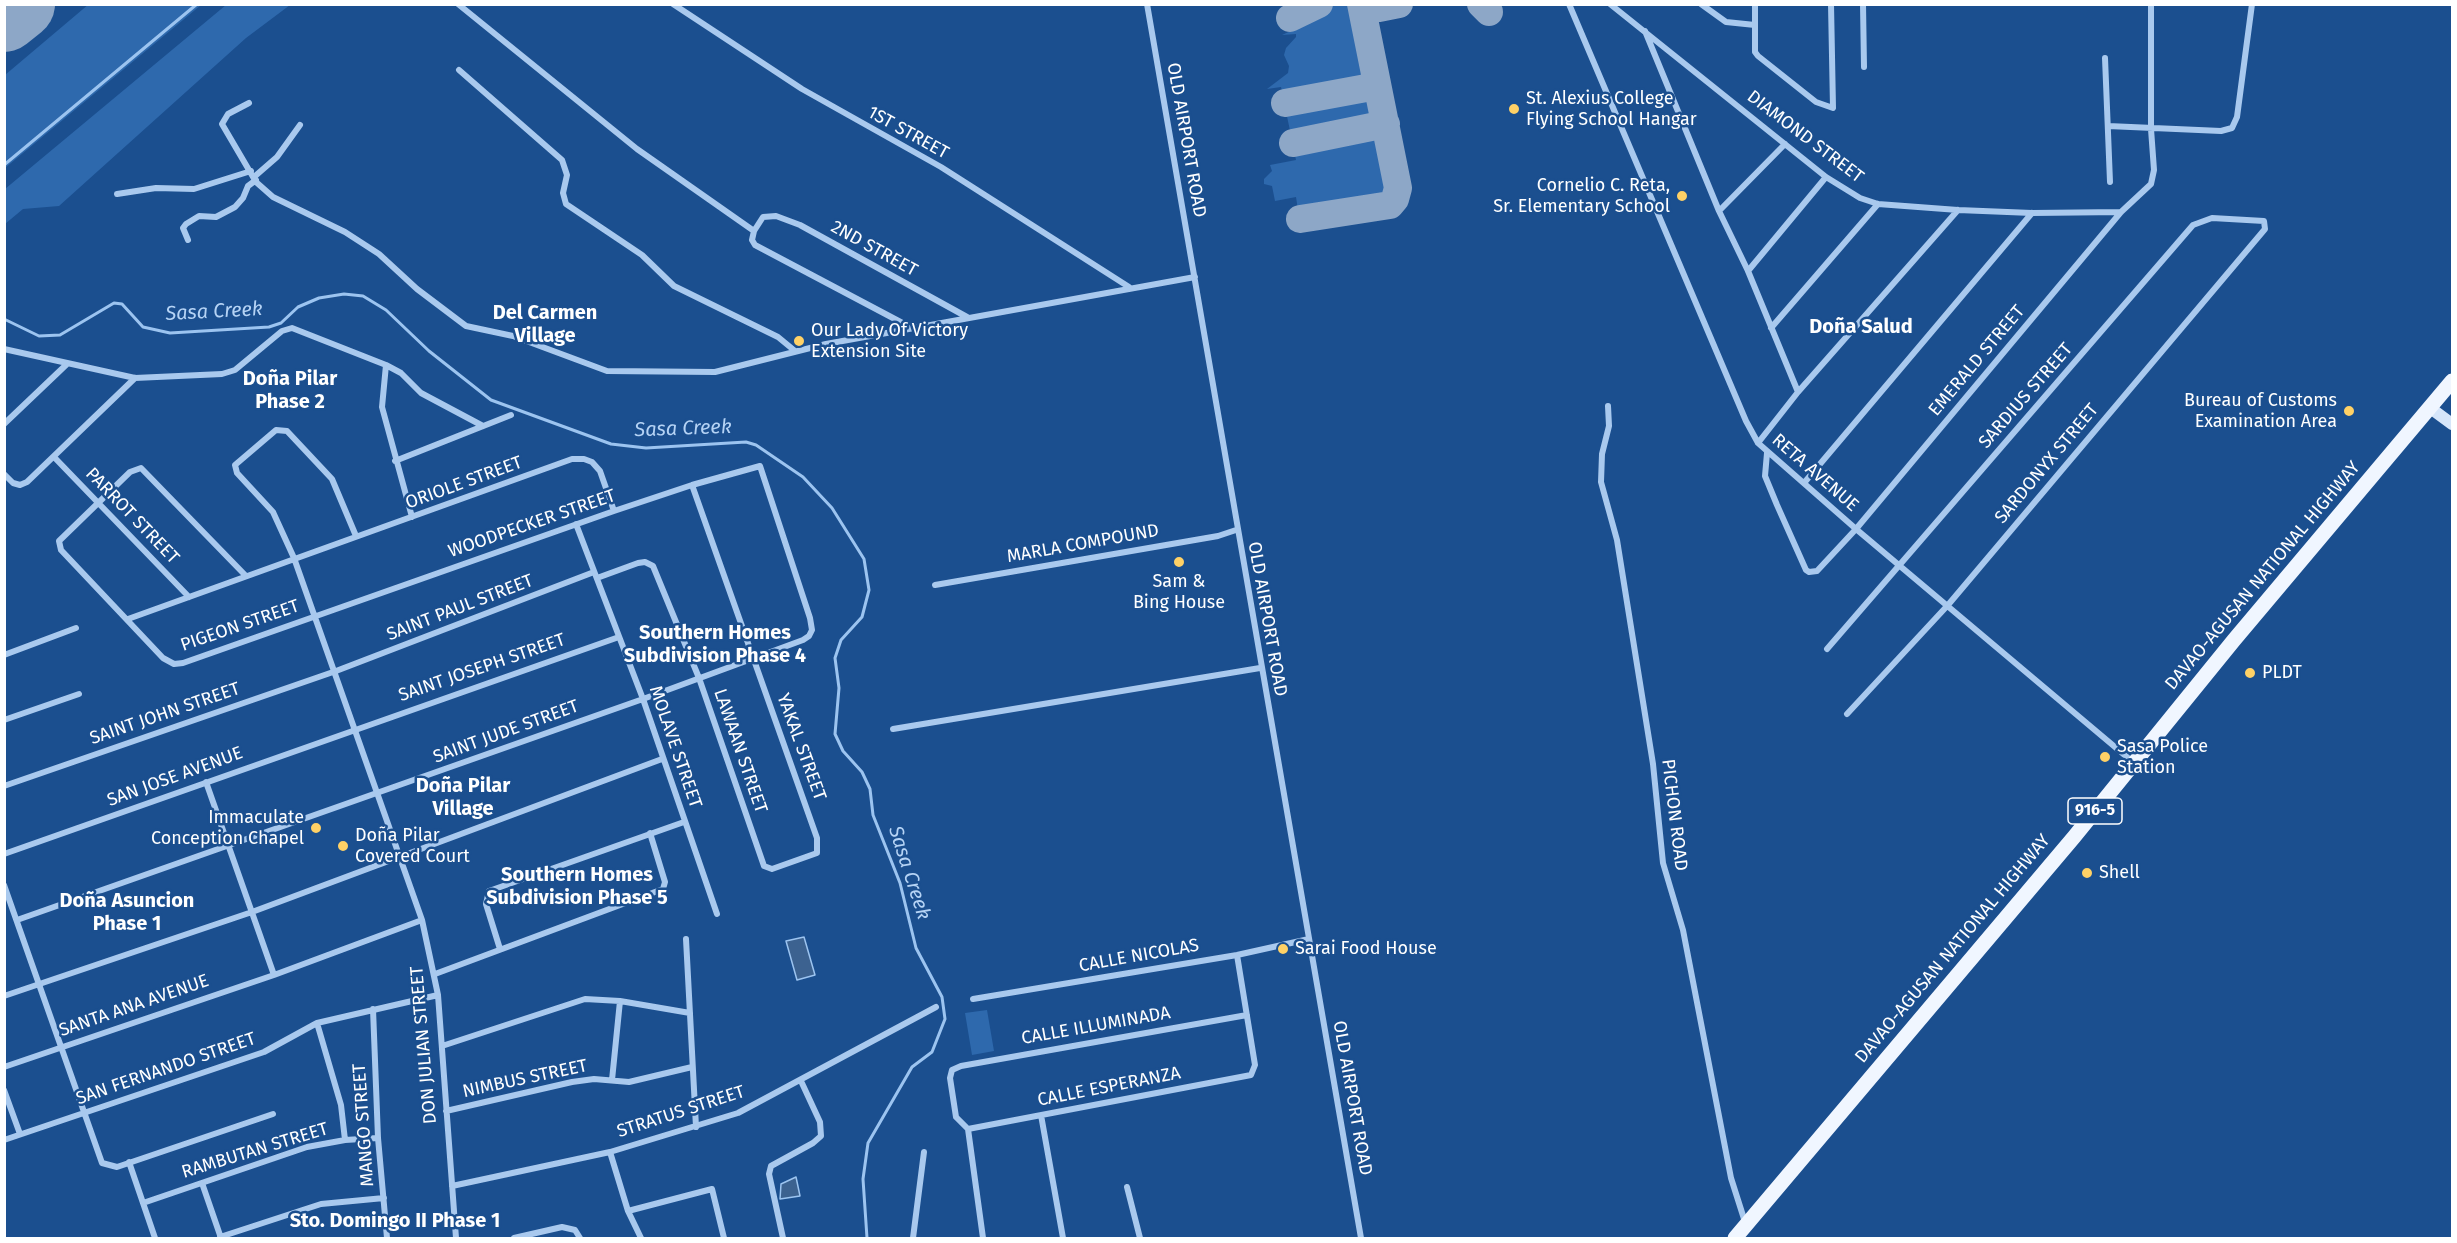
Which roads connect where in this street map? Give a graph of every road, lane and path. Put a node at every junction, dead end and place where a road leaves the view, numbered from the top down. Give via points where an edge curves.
1 (458, 4) edge
2 (673, 4) edge
3 (1147, 4) edge
4 (1569, 4) edge
5 (1610, 4) edge
6 (1755, 4) edge
7 (1831, 4) edge
8 (1863, 4) edge
9 (2151, 4) edge
10 (2252, 4) edge
11 (1705, 6) edge
12 (1755, 25) junction
13 (1644, 29) junction
14 (2105, 58) dead end
15 (1864, 67) dead end
16 (459, 70) dead end
17 (249, 103) dead end
18 (300, 125) dead end
19 (2108, 126) junction
20 (2151, 129) junction
21 (1785, 144) junction
22 (253, 176) junction
23 (1826, 177) junction
24 (2110, 182) dead end
25 (117, 194) dead end
26 (1878, 204) junction
27 (1958, 210) junction
28 (1719, 211) junction
29 (2121, 212) junction
30 (2032, 213) junction
31 (2265, 229) joint
32 (754, 231) junction
33 (188, 240) dead end
34 (1748, 271) junction
35 (1195, 277) junction
36 (1129, 288) junction
37 (967, 317) junction
38 (910, 327) junction
39 (1771, 328) junction
40 (4, 349) edge
41 (795, 351) junction
42 (67, 364) junction
43 (386, 365) junction
44 (135, 378) junction
45 (2452, 381) edge
46 (1798, 392) junction
47 (1608, 406) dead end
48 (2429, 407) junction
49 (511, 415) dead end
50 (4, 424) edge
51 (2452, 424) edge
52 (483, 426) junction
53 (1758, 443) junction
54 (1767, 453) junction
55 (54, 457) junction
56 (395, 461) junction
57 (4, 474) edge
58 (1804, 483) junction
59 (692, 485) junction
60 (97, 502) junction
61 (614, 511) junction
62 (412, 517) junction
63 (576, 524) junction
64 (1856, 529) junction
65 (1236, 530) junction
66 (356, 536) junction
67 (294, 558) junction
68 (1900, 565) junction
69 (596, 575) junction
70 (246, 576) junction
71 (934, 585) dead end
72 (189, 597) junction
73 (1948, 605) junction
74 (316, 615) junction
75 (128, 620) junction
76 (812, 624) joint
77 (76, 628) dead end
78 (619, 637) junction
79 (1827, 649) dead end
80 (4, 655) edge
81 (753, 659) junction
82 (1260, 668) junction
83 (336, 671) junction
84 (699, 678) junction
85 (79, 693) dead end
86 (643, 699) junction
87 (1847, 714) dead end
88 (4, 720) edge
89 (355, 728) junction
90 (893, 729) dead end
91 (662, 759) junction
92 (2134, 763) junction
93 (207, 782) junction
94 (4, 786) edge
95 (378, 794) junction
96 (684, 822) junction
97 (650, 833) junction
98 (230, 847) junction
99 (4, 854) edge
100 (400, 856) junction
101 (767, 869) joint
102 (4, 885) edge
103 (252, 912) junction
104 (717, 914) dead end
105 (422, 920) junction
106 (17, 921) junction
107 (686, 939) dead end
108 (1309, 939) junction
109 (500, 949) junction
110 (1237, 955) junction
111 (435, 974) junction
112 (274, 975) junction
113 (39, 984) junction
114 (438, 995) junction
115 (4, 996) edge
116 (973, 999) dead end
117 (620, 1001) junction
118 (936, 1007) dead end
119 (373, 1009) junction
120 (690, 1013) junction
121 (1247, 1015) junction
122 (317, 1023) junction
123 (442, 1046) junction
124 (60, 1047) junction
125 (4, 1066) edge
126 (692, 1067) junction
127 (612, 1080) junction
128 (801, 1081) junction
129 (4, 1090) edge
130 (446, 1111) junction
131 (83, 1113) junction
132 (273, 1114) dead end
133 (1041, 1115) junction
134 (696, 1127) junction
135 (968, 1129) junction
136 (20, 1134) junction
137 (378, 1138) junction
138 (4, 1140) edge
139 (345, 1140) junction
140 (610, 1152) junction
141 (924, 1152) dead end
142 (129, 1162) junction
143 (202, 1183) junction
144 (452, 1186) junction
145 (1127, 1188) dead end
146 (384, 1198) junction
147 (143, 1203) junction
148 (628, 1211) junction
149 (1746, 1226) junction
150 (220, 1238) edge
151 (517, 1238) edge
152 (155, 1239) edge
153 (387, 1239) edge
154 (456, 1239) edge
155 (580, 1239) edge
156 (641, 1239) edge
157 (724, 1239) edge
158 (783, 1239) edge
159 (913, 1239) edge
160 (983, 1239) edge
161 (1063, 1239) edge
162 (1140, 1239) edge
163 (1361, 1239) edge
164 (1735, 1239) edge

1 - 32 street via 638,149
2 - 36 street, 1ST STREET via 802,89 941,167
3 - 35 street, OLD AIRPORT ROAD
4 - 53 street, RETA AVENUE
5 - 13 street, DIAMOND STREET
6 - 12 street
7 - 12 street via 1833,108 1816,102 1758,56
8 - 15 street
9 - 20 street, EMERALD STREET
10 - 20 street via 2237,117 2232,128
11 - 12 street via 1726,22
13 - 21 street, DIAMOND STREET
13 - 28 street
14 - 19 street
16 - 41 street via 562,160 567,175 563,193 566,204 642,255 674,286 778,338
17 - 22 street via 228,114 222,124
18 - 22 street via 277,157
19 - 20 street
19 - 24 street
20 - 29 street, EMERALD STREET via 2151,184
21 - 23 street, DIAMOND STREET
21 - 28 street
22 - 25 street via 194,189 156,188
22 - 33 street via 235,207 216,217 199,216 186,224 183,228
22 - 41 street via 273,197 345,232 379,254 423,295 466,326 513,336 607,371 715,372
23 - 26 street, DIAMOND STREET
23 - 34 street
26 - 27 street, DIAMOND STREET
26 - 39 street
27 - 30 street, DIAMOND STREET
27 - 46 street
28 - 34 street
29 - 30 street, DIAMOND STREET
29 - 64 street, EMERALD STREET
30 - 58 street
31 - 68 street, SARDIUS STREET via 2264,221 2251,219 2212,218 2193,225
31 - 73 street, SARDONYX STREET
32 - 37 street, 2ND STREET via 763,217 776,216 800,225
32 - 38 street via 752,240 760,248
34 - 39 street
35 - 36 street
35 - 65 street, OLD AIRPORT ROAD
36 - 37 street
37 - 38 street
38 - 41 street
39 - 46 street
40 - 42 street
42 - 44 street
42 - 50 street
43 - 44 street via 292,328 282,331 229,373
43 - 52 street via 401,373 421,393
43 - 56 street via 382,407
44 - 55 street
45 - 48 main road, DAVAO-AGUSAN NATIONAL HIGHWAY / 916-5
46 - 53 street
47 - 149 street, PICHON ROAD via 1601,482 1617,540 1653,764 1663,863 1683,930 1731,1178
48 - 51 street
48 - 92 main road, DAVAO-AGUSAN NATIONAL HIGHWAY / 916-5
49 - 52 street
52 - 56 street
53 - 54 street, RETA AVENUE
54 - 58 street, RETA AVENUE
54 - 64 street, EMERALD STREET via 1766,476 1809,572 1819,570
55 - 57 street via 24,484 13,483
55 - 60 street, PARROT STREET
56 - 62 street
58 - 64 street, RETA AVENUE
59 - 61 street, WOODPECKER STREET
59 - 76 street, WOODPECKER STREET via 760,466
59 - 81 street, YAKAL STREET
60 - 70 street via 130,472 141,468
60 - 72 street, PARROT STREET
60 - 75 street via 58,544
61 - 62 street, ORIOLE STREET via 600,471 592,462 572,459
61 - 63 street, WOODPECKER STREET
62 - 66 street, ORIOLE STREET
63 - 69 street, MOLAVE STREET
63 - 74 street, WOODPECKER STREET
64 - 68 street, RETA AVENUE
65 - 71 street, MARLA COMPOUND
65 - 82 street, OLD AIRPORT ROAD
66 - 67 street, ORIOLE STREET
66 - 67 street, DON JULIAN STREET via 332,479 287,431 280,429 254,447 235,468 273,512
67 - 70 street, ORIOLE STREET
67 - 74 street, DON JULIAN STREET
68 - 73 street, RETA AVENUE
68 - 79 street, SARDIUS STREET
69 - 78 street, MOLAVE STREET
69 - 83 street, SAINT PAUL STREET
69 - 84 street, LAWAAN STREET via 638,562 653,566
70 - 72 street, ORIOLE STREET
72 - 75 street, ORIOLE STREET
73 - 87 street, SARDONYX STREET
73 - 92 street, RETA AVENUE
74 - 75 street, PIGEON STREET via 174,664 163,658
74 - 83 street, DON JULIAN STREET
76 - 81 street, SAINT JUDE STREET via 809,636
77 - 80 street
78 - 86 street, MOLAVE STREET
78 - 89 street, SAINT JOSEPH STREET
81 - 84 street, SAINT JUDE STREET
81 - 101 street, YAKAL STREET via 819,850 804,859
82 - 90 street
82 - 108 street, OLD AIRPORT ROAD
83 - 89 street, DON JULIAN STREET
83 - 94 street, SAINT JOHN STREET
84 - 86 street, SAINT JUDE STREET
84 - 101 street, LAWAAN STREET
85 - 88 street
86 - 91 street, MOLAVE STREET
86 - 95 street, SAINT JUDE STREET
89 - 93 street, SAN JOSE AVENUE
89 - 95 street, DON JULIAN STREET
91 - 96 street, MOLAVE STREET
91 - 100 street
92 - 149 main road, DAVAO-AGUSAN NATIONAL HIGHWAY / 916-5
93 - 98 street
93 - 99 street, SAN JOSE AVENUE
95 - 98 street, SAINT JUDE STREET
95 - 100 street, DON JULIAN STREET
96 - 97 street
96 - 104 street, MOLAVE STREET
97 - 109 street via 489,891 486,904
97 - 109 street via 665,882 663,889
98 - 103 street
98 - 106 street, SAINT JUDE STREET
100 - 103 street
100 - 105 street, DON JULIAN STREET
102 - 106 street
103 - 112 street
103 - 113 street
105 - 111 street, DON JULIAN STREET
105 - 112 street, SANTA ANA AVENUE
106 - 113 street
107 - 120 street
108 - 110 street, CALLE NICOLAS
108 - 163 street, OLD AIRPORT ROAD
109 - 111 street
110 - 116 street, CALLE NICOLAS
110 - 121 street
111 - 114 street, DON JULIAN STREET
112 - 124 street, SANTA ANA AVENUE
113 - 115 street
113 - 124 street
114 - 119 street, SAN FERNANDO STREET
114 - 123 street, DON JULIAN STREET
117 - 120 street
117 - 123 street via 597,998 569,1002
117 - 127 street
118 - 128 street, STRATUS STREET
119 - 122 street, SAN FERNANDO STREET
119 - 137 street, MANGO STREET
120 - 126 street
121 - 133 street, CALLE ESPERANZA via 1254,1072 1244,1077
121 - 135 street, CALLE ILLUMINADA via 961,1065 952,1070 950,1078 956,1117
122 - 131 street, SAN FERNANDO STREET via 264,1052
122 - 139 street via 341,1105
123 - 130 street, DON JULIAN STREET
124 - 125 street, SANTA ANA AVENUE
124 - 131 street
126 - 127 street, NIMBUS STREET via 635,1081
126 - 134 street
127 - 130 street, NIMBUS STREET via 572,1082
128 - 134 street, STRATUS STREET via 738,1113
128 - 158 street via 820,1122 821,1136 771,1166 769,1174
129 - 136 street
130 - 144 street, DON JULIAN STREET
131 - 136 street, SAN FERNANDO STREET
131 - 142 street via 102,1163 117,1167
132 - 142 street
133 - 135 street, CALLE ESPERANZA
133 - 161 street
134 - 140 street, STRATUS STREET
135 - 160 street
136 - 138 street, SAN FERNANDO STREET
137 - 139 street, RAMBUTAN STREET
137 - 146 street, MANGO STREET
139 - 143 street, RAMBUTAN STREET via 307,1147
140 - 144 street, STRATUS STREET
140 - 148 street
141 - 159 street
142 - 147 street
143 - 147 street, RAMBUTAN STREET
143 - 150 street
144 - 154 street, DON JULIAN STREET
145 - 162 street
146 - 150 street via 321,1204
146 - 153 street, MANGO STREET
147 - 152 street
148 - 156 street
148 - 157 street via 712,1189
149 - 164 main road, DAVAO-AGUSAN NATIONAL HIGHWAY / 916-5
151 - 155 street via 556,1227 575,1230

